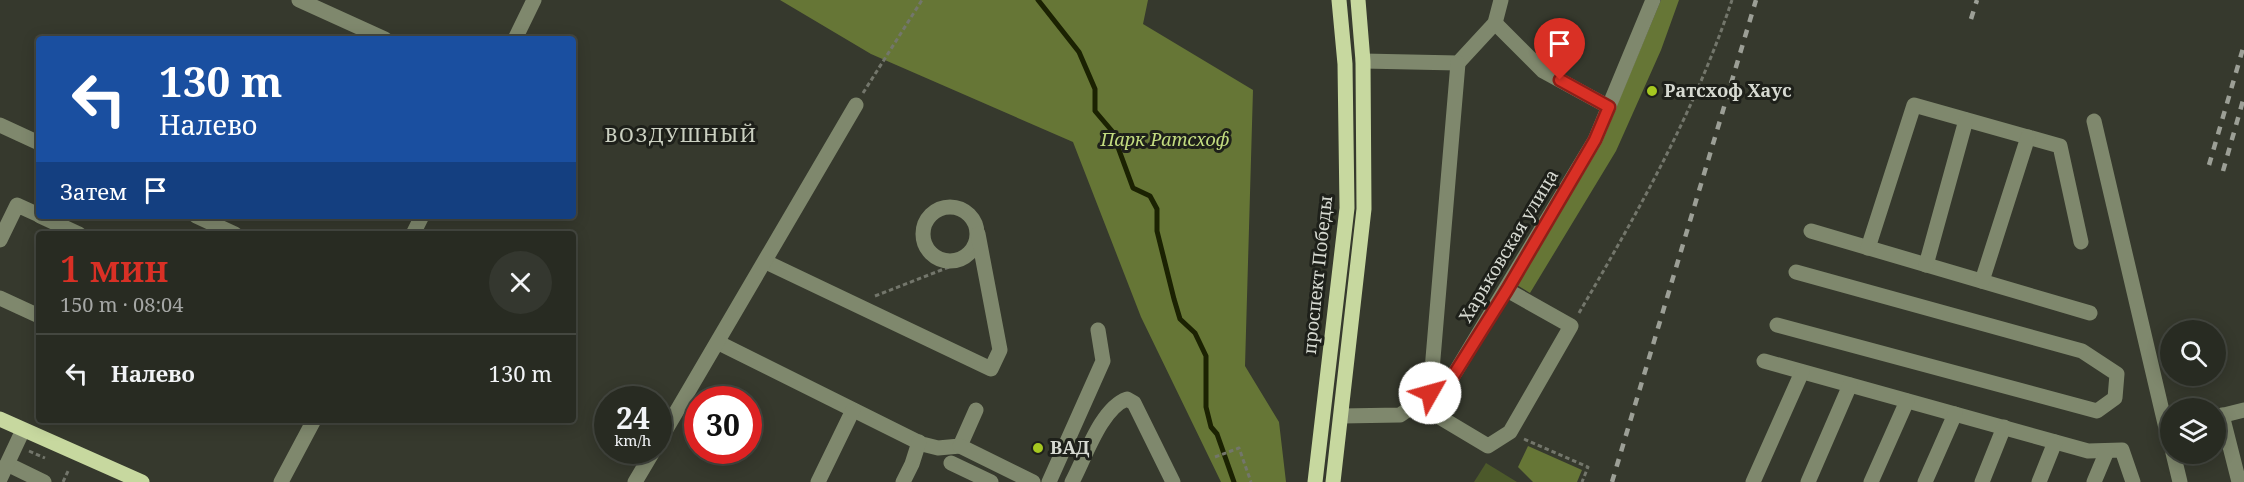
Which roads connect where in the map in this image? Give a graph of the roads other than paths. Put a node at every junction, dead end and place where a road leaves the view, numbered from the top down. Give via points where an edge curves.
1 (299, 0) edge
2 (534, 0) edge
3 (1339, 0) edge
4 (1358, 0) edge
5 (1501, 0) edge
6 (1653, 0) edge
7 (1495, 23) junction
8 (378, 36) edge
9 (517, 36) edge
10 (1363, 61) junction
11 (1458, 63) junction
12 (856, 105) road end
13 (1609, 107) junction
14 (1966, 120) junction
15 (2094, 121) dead end
16 (0, 125) edge
17 (2028, 137) junction
18 (36, 143) edge
19 (36, 214) edge
20 (46, 219) edge
21 (202, 219) edge
22 (72, 231) edge
23 (228, 231) edge
24 (1811, 231) dead end
25 (978, 234) dead end
26 (0, 240) edge
27 (2081, 242) dead end
28 (1868, 248) junction
29 (766, 262) junction
30 (1926, 265) junction
31 (1796, 272) dead end
32 (1982, 281) junction
33 (1507, 290) junction
34 (0, 298) edge
35 (2090, 313) dead end
36 (36, 315) edge
37 (1777, 325) dead end
38 (1098, 330) dead end
39 (719, 343) junction
40 (1764, 361) dead end
41 (1802, 372) junction
42 (1851, 385) junction
43 (1430, 393) junction
44 (2161, 398) edge
45 (1907, 401) junction
46 (1416, 403) junction
47 (854, 410) junction
48 (975, 410) dead end
49 (2244, 410) edge
50 (1955, 414) junction
51 (2226, 414) edge
52 (1322, 415) junction
53 (1341, 416) junction
54 (0, 419) edge
55 (672, 420) edge
56 (312, 423) edge
57 (2004, 427) junction
58 (23, 430) junction
59 (2226, 438) edge
60 (919, 442) junction
61 (2055, 442) junction
62 (960, 446) junction
63 (2107, 451) junction
64 (646, 464) edge
65 (951, 464) dead end
66 (2176, 464) edge
67 (999, 466) junction
68 (3, 472) edge
69 (44, 482) edge
70 (142, 482) edge
71 (281, 482) edge
72 (635, 482) edge
73 (818, 482) edge
74 (903, 482) edge
75 (991, 482) edge
76 (1033, 482) edge
77 (1049, 482) edge
78 (1072, 482) edge
79 (1173, 482) edge
80 (1315, 482) edge
81 (1333, 482) edge
82 (1753, 482) edge
83 (1808, 482) edge
84 (1871, 482) edge
85 (1925, 482) edge
86 (1982, 482) edge
87 (2039, 482) edge
88 (2094, 482) edge
89 (2133, 482) edge
90 (2180, 482) edge
91 (2240, 482) edge

1 - 8 street
2 - 9 street
3 - 52 main road, проспект Победы via 1345,64 1347,208
4 - 10 main road
5 - 7 street
6 - 13 street, Харьковская улица
7 - 11 street
7 - 13 street via 1543,71
10 - 11 street
10 - 53 main road via 1365,209
11 - 43 street
12 - 29 street
13 - 33 street, Харьковская улица via 1595,140
14 - 17 street
14 - 28 street via 1914,105
14 - 30 street
15 - 44 street
16 - 18 street
17 - 27 street via 2060,146
17 - 32 street
19 - 26 street via 17,205
20 - 22 street
21 - 23 street
24 - 28 street
25 - 29 street via 1000,350 991,369
28 - 30 street
29 - 39 street
30 - 32 street
31 - 37 street via 2082,351 2117,374 2115,398 2097,411
32 - 35 street
33 - 43 street, Харьковская улица via 1450,381
33 - 46 street via 1571,326 1510,432 1488,447
34 - 36 street
38 - 77 street via 1103,362
39 - 47 street
39 - 55 street
40 - 41 street
41 - 42 street
41 - 82 street
42 - 45 street
42 - 83 street
43 - 46 street, Харьковская улица
45 - 50 street
45 - 84 street
46 - 53 street, Харьковская улица via 1400,415
47 - 60 street
47 - 73 street
48 - 62 street
49 - 51 street
50 - 57 street
50 - 85 street
52 - 53 main road, Харьковская улица
52 - 80 main road, проспект Победы
53 - 81 main road
54 - 58 main road
56 - 71 street
57 - 61 street
57 - 86 street
58 - 68 street
58 - 70 main road
59 - 91 street
60 - 62 street via 939,448
60 - 74 street
61 - 63 street via 2088,451
61 - 87 street
62 - 67 street
63 - 88 street
63 - 89 street via 2122,450
64 - 72 street
65 - 75 street
66 - 90 street
67 - 75 street
67 - 76 street
68 - 69 street
78 - 79 street via 1107,414 1116,403 1127,399 1134,403

